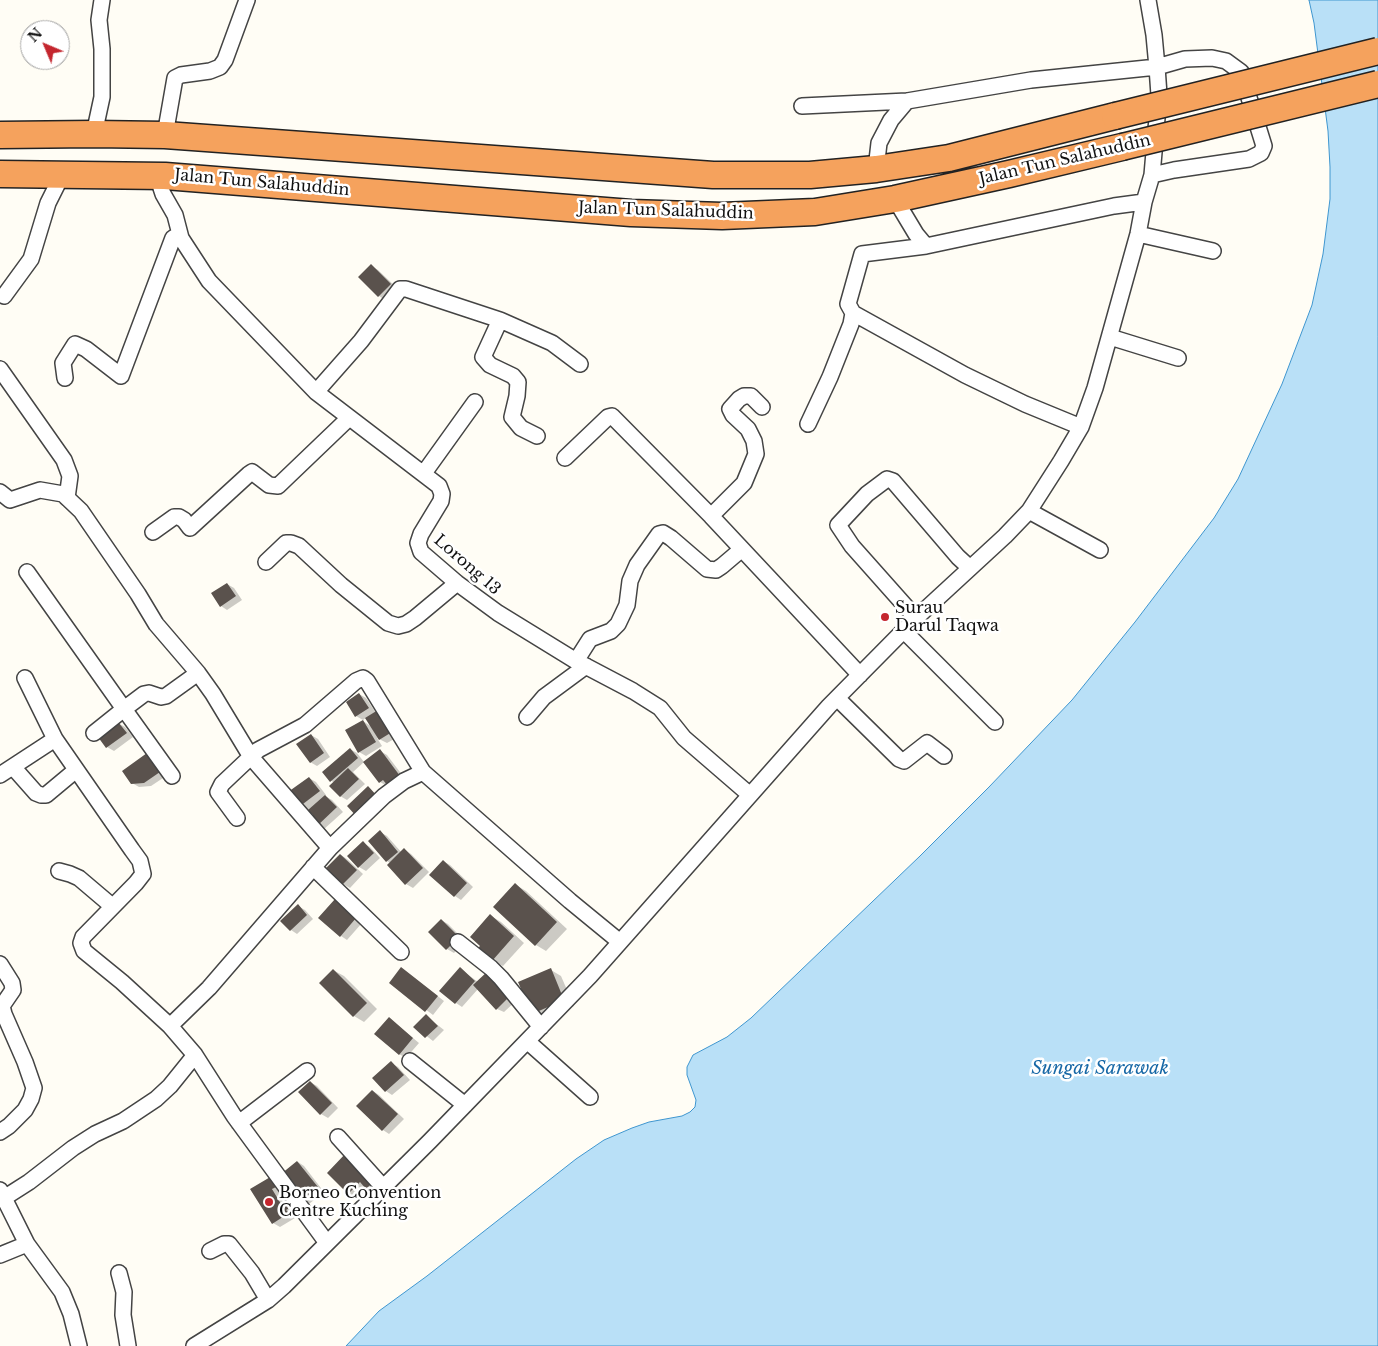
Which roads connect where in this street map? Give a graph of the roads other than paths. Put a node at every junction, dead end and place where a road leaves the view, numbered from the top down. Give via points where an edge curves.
1 (102, 0) edge
2 (247, 0) edge
3 (1148, 0) edge
4 (1378, 51) edge
5 (1157, 67) junction
6 (1378, 84) edge
7 (907, 101) junction
8 (802, 106) dead end
9 (94, 134) junction
10 (0, 135) edge
11 (165, 136) junction
12 (876, 169) junction
13 (0, 174) edge
14 (62, 175) junction
15 (1152, 175) junction
16 (165, 176) junction
17 (895, 199) junction
18 (1144, 202) junction
19 (179, 232) junction
20 (1138, 234) junction
21 (926, 246) junction
22 (1213, 251) dead end
23 (4, 296) dead end
24 (853, 314) junction
25 (500, 320) junction
26 (1110, 337) junction
27 (1178, 358) dead end
28 (580, 364) dead end
29 (0, 369) edge
30 (65, 378) dead end
31 (316, 392) junction
32 (476, 402) dead end
33 (762, 407) dead end
34 (349, 418) junction
35 (808, 424) dead end
36 (1082, 427) junction
37 (537, 436) dead end
38 (565, 458) dead end
39 (424, 473) junction
40 (0, 492) edge
41 (67, 498) junction
42 (1029, 511) junction
43 (711, 516) junction
44 (153, 532) dead end
45 (742, 549) junction
46 (1100, 550) dead end
47 (266, 562) dead end
48 (970, 568) junction
49 (27, 572) dead end
50 (457, 583) junction
51 (916, 618) junction
52 (904, 631) junction
53 (581, 664) junction
54 (198, 673) junction
55 (860, 675) junction
56 (25, 678) dead end
57 (837, 698) junction
58 (124, 709) junction
59 (526, 716) dead end
60 (995, 722) dead end
61 (94, 733) dead end
62 (55, 739) junction
63 (251, 756) junction
64 (944, 756) dead end
65 (76, 770) junction
66 (6, 771) edge
67 (423, 772) junction
68 (172, 776) dead end
69 (750, 795) junction
70 (237, 818) dead end
71 (330, 848) junction
72 (313, 867) junction
73 (59, 871) dead end
74 (112, 906) junction
75 (458, 942) dead end
76 (620, 942) junction
77 (401, 952) dead end
78 (0, 964) edge
79 (170, 1026) junction
80 (541, 1027) junction
81 (527, 1041) junction
82 (195, 1055) junction
83 (410, 1061) dead end
84 (308, 1071) dead end
85 (590, 1097) dead end
86 (465, 1105) junction
87 (239, 1123) junction
88 (0, 1132) edge
89 (338, 1137) dead end
90 (383, 1187) junction
91 (2, 1194) edge
92 (327, 1243) junction
93 (27, 1244) junction
94 (210, 1251) dead end
95 (0, 1255) edge
96 (119, 1272) dead end
97 (268, 1300) junction
98 (79, 1346) edge
99 (128, 1346) edge
100 (194, 1346) edge

1 - 9 street via 99,20 102,97
2 - 11 street via 220,67 175,78
3 - 5 street
4 - 12 highway, Jalan Tun Salahuddin, bridge via 949,158
5 - 7 street via 1031,80
5 - 15 street via 1159,95
5 - 15 street via 1186,59 1212,58 1226,61 1241,72 1264,146 1260,153 1249,159
6 - 17 highway, Jalan Tun Salahuddin, bridge
7 - 8 street
7 - 12 street via 879,142
9 - 10 highway, Jalan Tun Salahuddin
9 - 11 highway, Jalan Tun Salahuddin
11 - 12 highway, Jalan Tun Salahuddin via 713,175 810,175
13 - 14 highway, Jalan Tun Salahuddin
14 - 16 highway, Jalan Tun Salahuddin
14 - 23 street via 48,203 31,260
15 - 18 street
16 - 17 highway, Jalan Tun Salahuddin via 631,213 722,216 815,212
16 - 19 street, Lorong 13 via 163,194 175,215
17 - 21 street
18 - 20 street
18 - 21 street
19 - 30 street via 173,238 121,376 75,344 63,363
19 - 31 street, Lorong 13 via 209,281
20 - 22 street
20 - 26 street
21 - 24 street via 862,254 848,304
24 - 35 street via 830,377
24 - 36 street via 964,375
25 - 28 street via 552,343
25 - 31 street via 400,289 361,341
25 - 37 street via 483,357 518,382 512,417 521,428
26 - 27 street
26 - 36 street
29 - 41 street via 64,460 70,476
31 - 34 street, Lorong 13
32 - 39 street
33 - 43 street via 751,396 744,396 730,409 748,429 756,454 744,483
34 - 39 street, Lorong 13
34 - 44 street via 278,486 269,485 252,472 190,528 179,516
36 - 42 street
38 - 43 street via 612,416
39 - 50 street, Lorong 13 via 440,486 442,494 418,543 421,552
40 - 41 street via 10,500 40,490 63,494
41 - 54 street via 81,511 156,624
42 - 46 street
42 - 48 street
43 - 45 street
45 - 53 street via 716,570 707,569 670,538 659,534 637,565 630,581 627,605 618,624 611,631 590,639
45 - 55 street
47 - 50 street via 286,543 299,546 388,623 398,626 416,618
48 - 51 street
48 - 51 street via 893,481 888,479 867,494 838,525 852,546
49 - 58 street
50 - 53 street, Lorong 13 via 498,613
51 - 52 street
52 - 55 street
52 - 60 street
53 - 59 street
53 - 69 street, Lorong 13 via 660,708 684,738
54 - 58 street via 166,696 144,694
54 - 63 street
55 - 57 street
56 - 62 street
57 - 64 street via 899,759 908,759 927,743
57 - 69 street
58 - 61 street
58 - 68 street
62 - 65 street
62 - 66 street
63 - 67 street via 305,725 363,678
63 - 70 street via 218,792
63 - 71 street
65 - 66 street via 46,795 36,793
65 - 74 street via 142,868 143,874 136,883
67 - 71 street via 384,796
67 - 76 street
69 - 76 street
71 - 72 street
72 - 77 street
72 - 79 street via 209,988
73 - 74 street via 79,878
74 - 79 street via 80,943 84,951
75 - 80 street via 501,978
76 - 80 street
78 - 88 street via 13,990 2,1006 4,1014 34,1088 25,1110
79 - 82 street
80 - 81 street
81 - 85 street
81 - 86 street
82 - 87 street
82 - 91 street via 156,1099 73,1148 28,1182
83 - 86 street
84 - 87 street
86 - 90 street
87 - 92 street
89 - 90 street
90 - 92 street
91 - 93 street
92 - 97 street
93 - 95 street
93 - 98 street via 62,1292
94 - 97 street via 229,1244
96 - 99 street via 124,1292 123,1316
97 - 100 street

